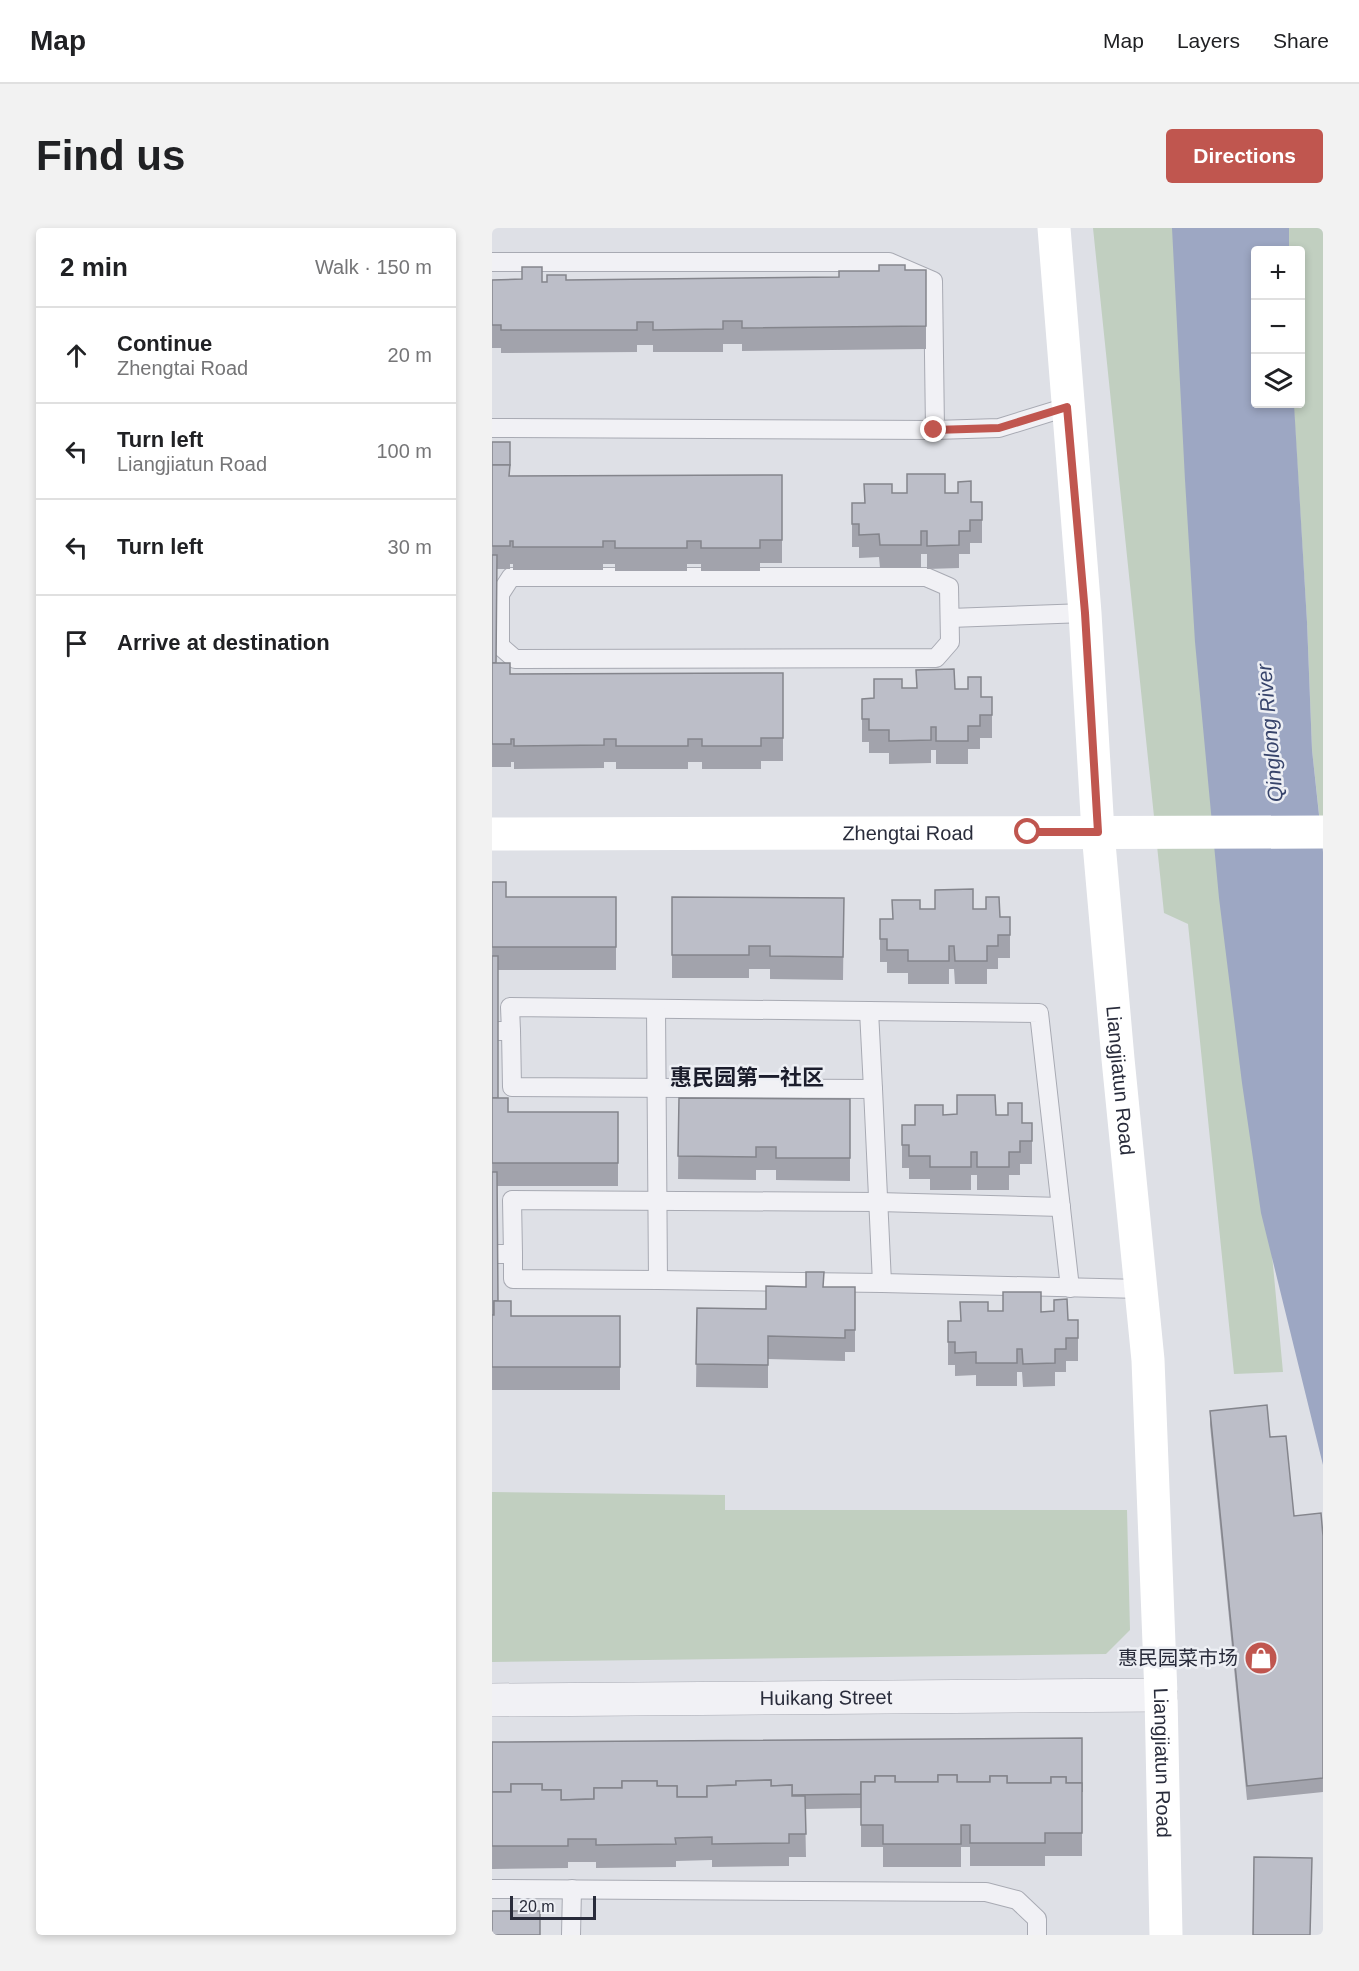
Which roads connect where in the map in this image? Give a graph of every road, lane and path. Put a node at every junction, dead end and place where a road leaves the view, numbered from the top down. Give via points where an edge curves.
1 (1054, 228) edge
2 (492, 262) edge
3 (1067, 407) junction
4 (492, 428) edge
5 (934, 430) junction
6 (1085, 613) junction
7 (950, 618) junction
8 (1098, 832) junction
9 (1323, 832) edge
10 (492, 834) edge
11 (656, 1009) junction
12 (869, 1011) junction
13 (658, 1087) junction
14 (873, 1089) junction
15 (658, 1201) junction
16 (878, 1202) junction
17 (1061, 1207) junction
18 (658, 1280) junction
19 (882, 1283) junction
20 (1070, 1287) junction
21 (1141, 1289) junction
22 (1161, 1695) junction
23 (492, 1700) edge
24 (492, 1888) edge
25 (572, 1888) junction
26 (571, 1935) edge
27 (1037, 1935) edge
28 (1166, 1935) edge

1 - 3 street, Liangjiatun Road
2 - 5 lane via 890,262 933,281
3 - 5 lane via 999,428
3 - 6 street, Liangjiatun Road
4 - 5 lane
6 - 7 lane
6 - 8 street, Liangjiatun Road
7 - 7 lane via 950,642 936,658 515,659 500,646 500,594 511,577 926,577 949,587
8 - 9 street, Zhengtai Road
8 - 10 street, Zhengtai Road
8 - 21 street, Liangjiatun Road
11 - 12 lane
11 - 13 lane
11 - 13 lane via 510,1007 505,1031 512,1087
12 - 14 lane
12 - 17 lane via 1040,1013
13 - 14 lane
13 - 15 lane
14 - 16 lane
15 - 16 lane
15 - 18 lane
15 - 18 lane via 512,1200 505,1254 513,1279
16 - 17 lane
16 - 19 lane
17 - 20 lane
18 - 19 lane
19 - 20 lane
20 - 21 lane
21 - 22 street, Liangjiatun Road via 1148,1360
22 - 23 street, Huikang Street
22 - 28 street, Liangjiatun Road
24 - 25 lane
25 - 26 lane
25 - 27 lane via 986,1892 1017,1900 1037,1919

